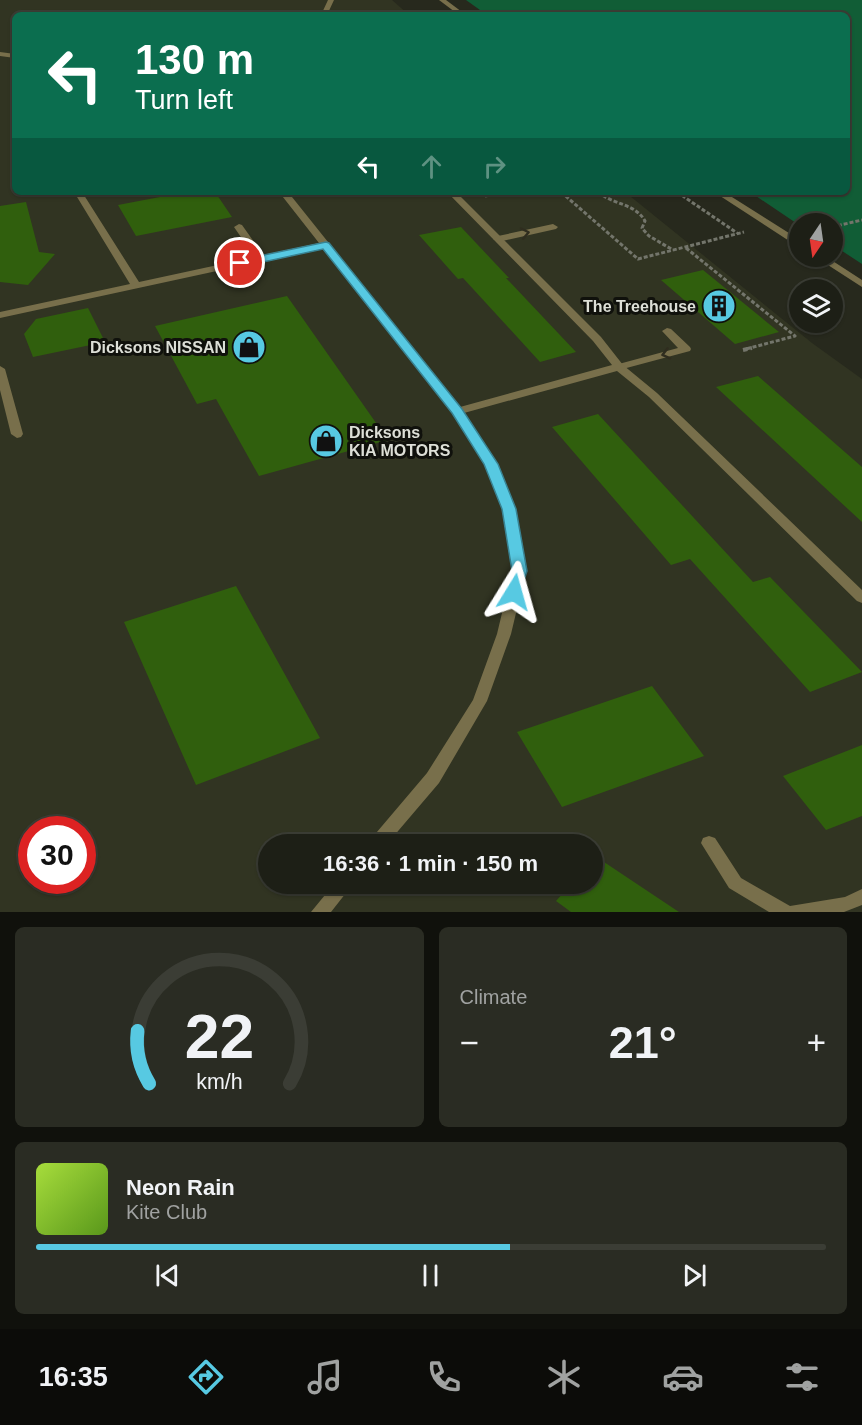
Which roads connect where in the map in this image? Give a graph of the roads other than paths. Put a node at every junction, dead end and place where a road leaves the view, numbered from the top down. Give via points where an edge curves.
1 (442, 0) edge
2 (459, 12) edge
3 (80, 195) edge
4 (285, 195) edge
5 (454, 195) edge
6 (723, 195) edge
7 (239, 227) dead end
8 (553, 227) dead end
9 (789, 238) edge
10 (498, 239) junction
11 (326, 245) junction
12 (261, 259) junction
13 (835, 267) edge
14 (862, 284) edge
15 (136, 286) junction
16 (0, 315) edge
17 (667, 331) dead end
18 (619, 367) junction
19 (0, 369) edge
20 (458, 411) junction
21 (17, 434) dead end
22 (862, 598) edge
23 (385, 834) edge
24 (709, 843) dead end
25 (335, 894) edge
26 (862, 897) edge
27 (320, 912) edge
28 (784, 912) edge
29 (795, 912) edge

1 - 2 street
3 - 15 street
4 - 11 street
5 - 10 street
6 - 9 street
7 - 12 street
10 -> 8 street
10 - 18 street via 597,339
11 - 12 street
11 - 20 street
12 - 15 street
13 - 14 street
15 - 16 street
17 -> 18 street via 686,349
18 - 20 street
18 - 22 street via 653,395
19 - 21 street
20 - 23 street via 491,464 509,509 519,571 504,634 480,701 433,778
24 - 28 street via 735,883
25 - 27 street
26 - 29 street via 846,904

